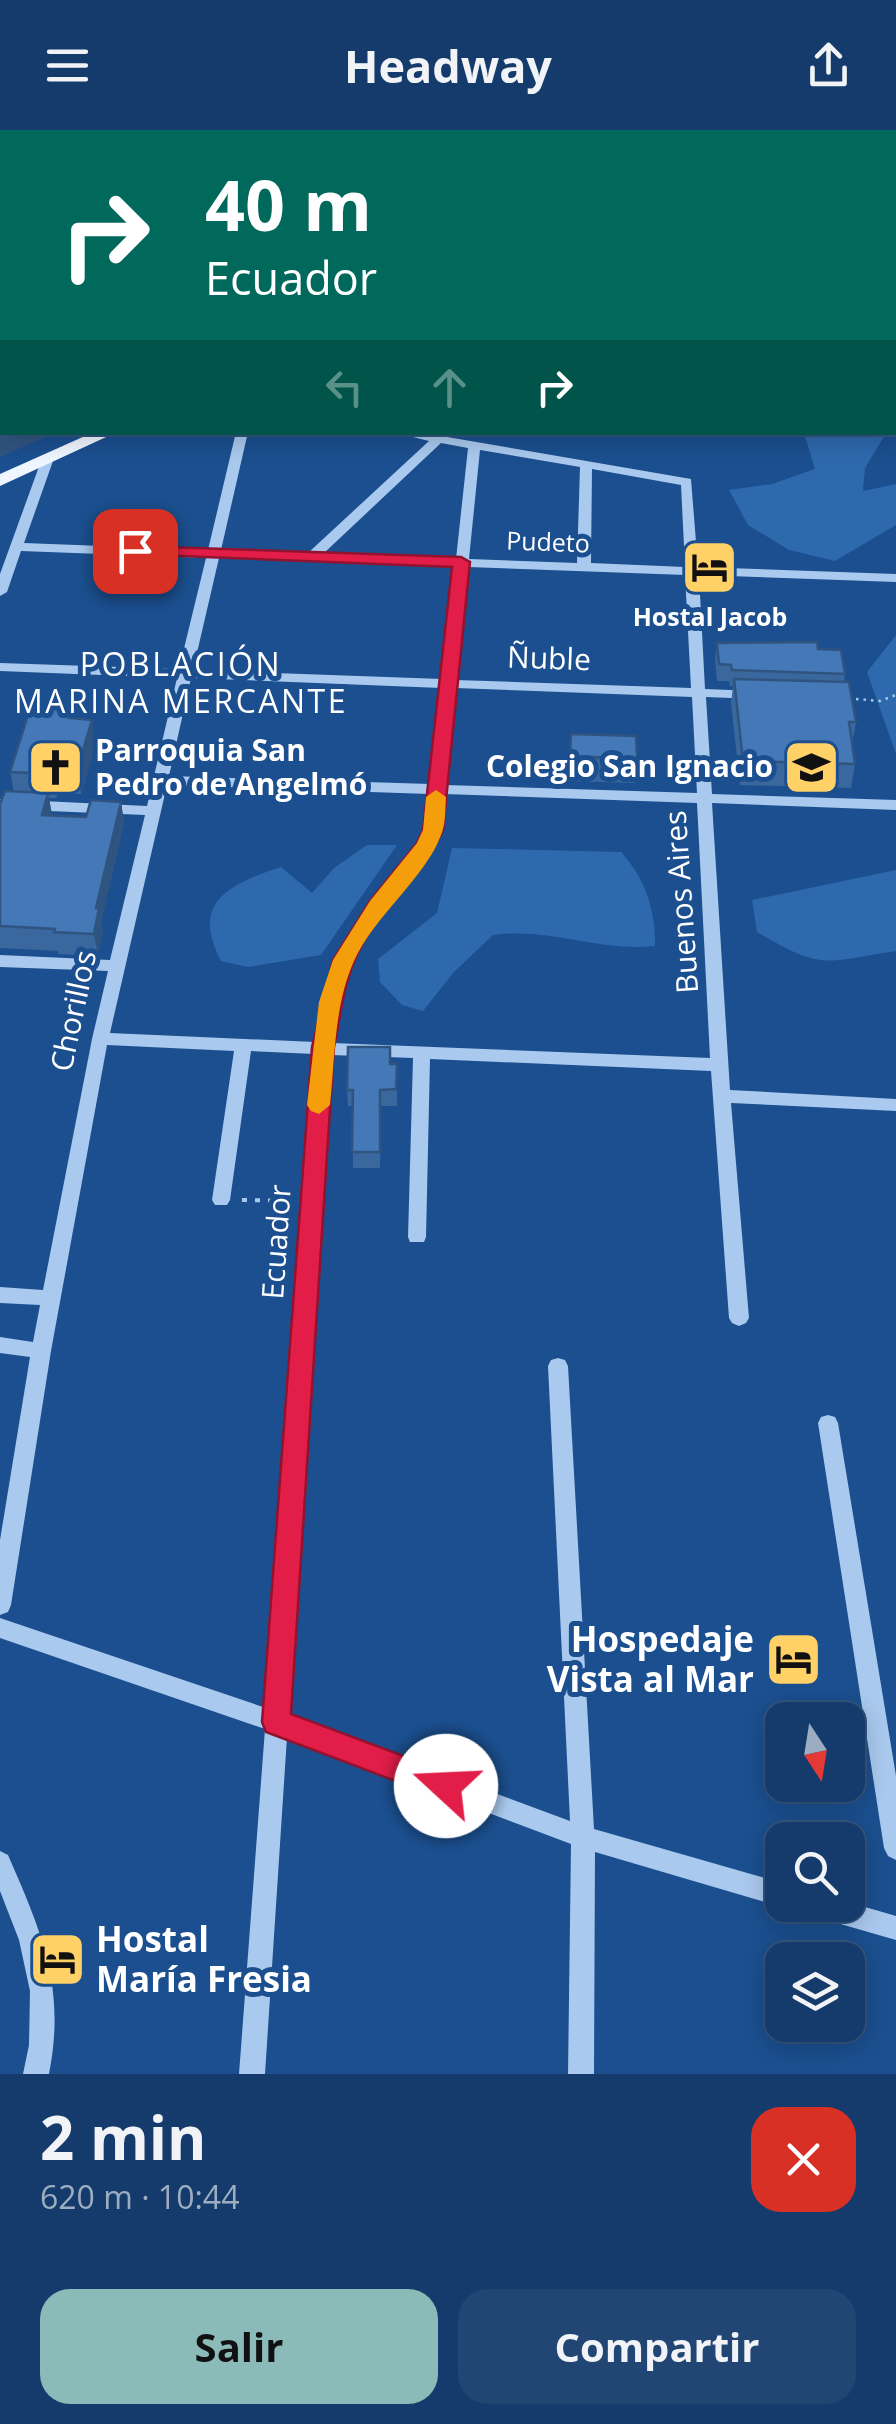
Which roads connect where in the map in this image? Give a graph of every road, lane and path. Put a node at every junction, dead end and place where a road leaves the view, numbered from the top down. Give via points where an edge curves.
1 (103, 435) edge
2 (238, 435) edge
3 (441, 436) edge
4 (474, 447) junction
5 (47, 460) junction
6 (586, 466) junction
7 (0, 481) edge
8 (18, 547) junction
9 (212, 553) junction
10 (312, 557) junction
11 (461, 562) junction
12 (584, 566) junction
13 (691, 571) junction
14 (896, 578) edge
15 (0, 592) edge
16 (0, 667) edge
17 (184, 674) junction
18 (448, 683) junction
19 (696, 692) junction
20 (768, 695) edge
21 (896, 695) edge
22 (856, 699) edge
23 (160, 780) junction
24 (436, 789) junction
25 (703, 798) junction
26 (0, 804) edge
27 (896, 804) edge
28 (153, 811) junction
29 (0, 961) edge
30 (117, 966) junction
31 (100, 1038) junction
32 (243, 1044) junction
33 (323, 1047) junction
34 (422, 1051) junction
35 (719, 1065) junction
36 (722, 1096) junction
37 (896, 1104) edge
38 (220, 1200) joint
39 (312, 1202) junction
40 (417, 1237) dead end
41 (0, 1296) edge
42 (51, 1298) junction
43 (739, 1318) dead end
44 (0, 1345) edge
45 (41, 1351) junction
46 (558, 1366) dead end
47 (828, 1423) dead end
48 (0, 1605) edge
49 (0, 1628) edge
50 (276, 1722) junction
51 (582, 1837) junction
52 (896, 1848) edge
53 (0, 1863) edge
54 (765, 1890) edge
55 (11, 1914) edge
56 (865, 1919) edge
57 (896, 1928) edge
58 (36, 2074) edge
59 (252, 2074) edge
60 (581, 2074) edge

1 - 5 main road
2 - 9 street, Chorillos
3 - 4 street
3 - 10 street
4 - 6 street
4 - 11 street, Ecuador
5 - 7 main road
5 - 8 street
6 - 12 street
6 - 13 street, Buenos Aires via 687,482
8 - 9 street, Pudeto
8 - 15 street
9 - 10 street, Pudeto
9 - 17 street, Chorillos
10 - 11 street, Pudeto
11 - 12 street, Pudeto
11 - 18 street, Ecuador
12 - 13 street, Pudeto
13 - 14 street, Pudeto
13 - 19 street, Buenos Aires
16 - 17 street, Ñuble
17 - 18 street, Ñuble
17 - 23 street, Chorillos
18 - 19 street, Ñuble
18 - 24 street, Ecuador
19 - 20 street, Ñuble
19 - 25 street, Buenos Aires
21 - 22 path
23 - 24 street
23 - 28 street, Chorillos
24 - 25 street
24 - 33 street, Ecuador via 426,846 343,960
25 - 27 street
25 - 35 street, Buenos Aires
26 - 28 street
28 - 30 street, Chorillos
29 - 30 street
30 - 31 street, Chorillos
31 - 32 street
31 - 42 street, Chorillos
32 - 33 street
32 - 38 street
33 - 34 street
33 - 39 street, Ecuador
34 - 35 street
34 - 40 street
35 - 36 street, Buenos Aires
36 - 37 street
36 - 43 street, Buenos Aires
38 - 39 path
39 - 50 street, Ecuador
41 - 42 street
42 - 45 street, Chorillos
44 - 45 street
45 - 48 street, Chorillos
46 - 51 street
47 - 52 street
49 - 50 street
50 - 51 street
50 - 59 street, Ecuador
51 - 54 street
51 - 60 street
53 - 55 street
55 - 58 street via 45,1990
56 - 57 street

